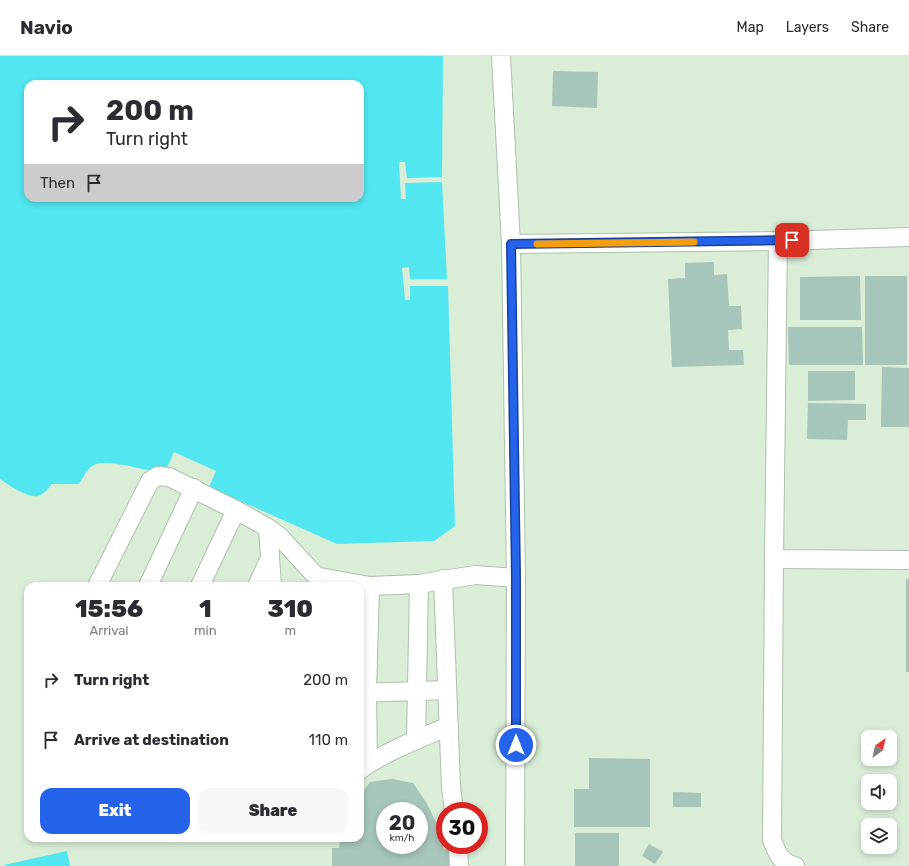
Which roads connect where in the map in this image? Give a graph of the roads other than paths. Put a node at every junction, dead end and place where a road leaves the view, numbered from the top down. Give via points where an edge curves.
1 (501, 56) edge
2 (909, 237) edge
3 (778, 241) junction
4 (511, 244) junction
5 (194, 488) junction
6 (236, 510) junction
7 (268, 528) junction
8 (271, 557) junction
9 (774, 559) junction
10 (909, 560) edge
11 (516, 578) junction
12 (443, 579) junction
13 (99, 582) edge
14 (150, 582) edge
15 (202, 582) edge
16 (259, 582) edge
17 (272, 582) edge
18 (325, 582) edge
19 (419, 584) junction
20 (364, 585) edge
21 (370, 586) junction
22 (417, 690) junction
23 (447, 690) junction
24 (364, 693) edge
25 (449, 726) junction
26 (416, 740) junction
27 (364, 767) edge
28 (453, 802) edge
29 (458, 854) edge
30 (459, 866) edge
31 (515, 866) edge
32 (795, 866) edge

1 - 4 street
2 - 3 street
3 - 4 street
3 - 9 street
4 - 11 street
5 - 6 street
5 - 13 street via 169,477 158,476 150,481
5 - 14 street
6 - 7 street
6 - 15 street
7 - 8 street
7 - 18 street
8 - 16 street
8 - 17 street
9 - 10 street
9 - 32 street via 772,840 778,856 787,865
11 - 12 street via 475,575
11 - 31 street
12 - 19 street
12 - 23 street
19 - 21 street
19 - 22 street
20 - 21 street
21 - 24 street
22 - 23 street
22 - 24 street
22 - 26 street
23 - 25 street
24 - 27 street
25 - 26 street
25 - 28 street
26 - 27 street
29 - 30 street

